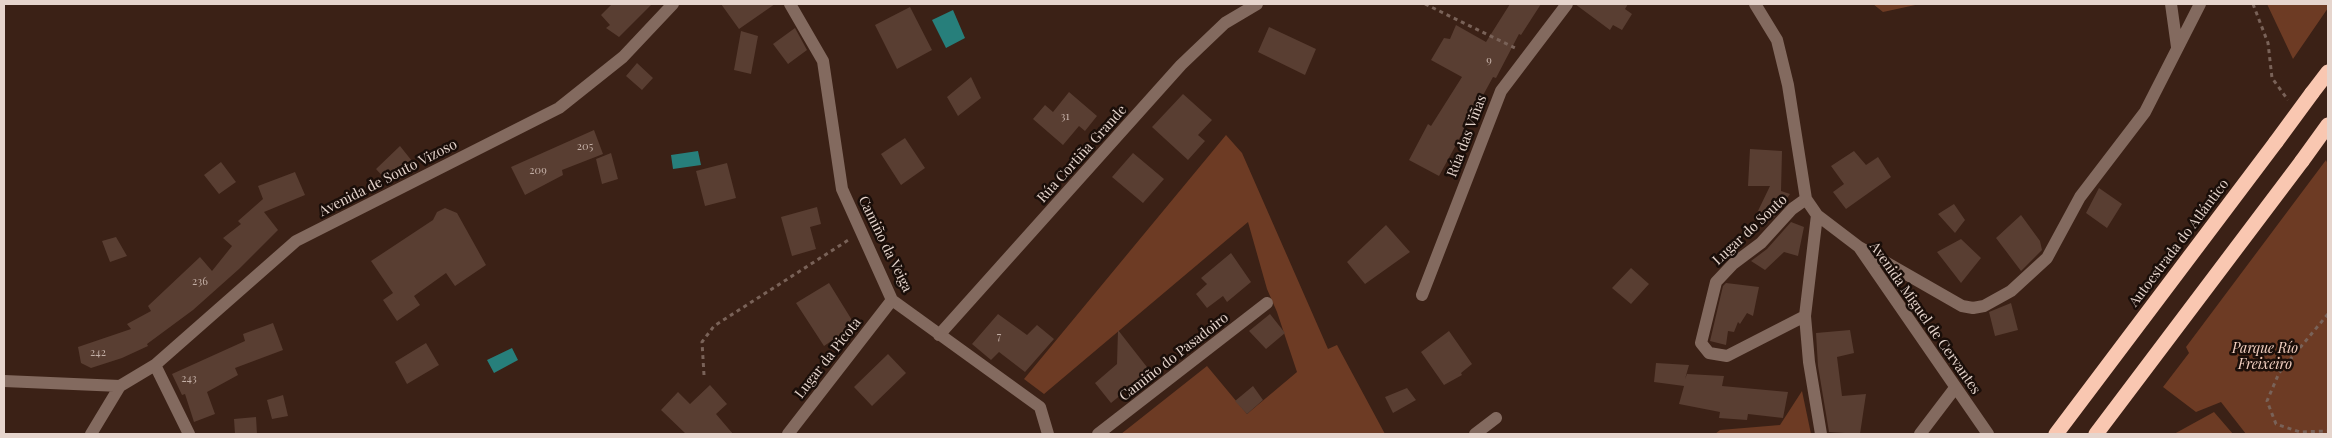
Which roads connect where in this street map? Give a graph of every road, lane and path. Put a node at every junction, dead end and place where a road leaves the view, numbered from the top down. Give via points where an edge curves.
1 (673, 4) edge
2 (790, 4) edge
3 (1257, 4) edge
4 (1425, 4) edge
5 (1567, 4) edge
6 (1755, 4) edge
7 (2171, 4) edge
8 (2200, 4) edge
9 (2254, 4) edge
10 (2177, 48) junction
11 (1527, 54) junction
12 (2328, 72) edge
13 (2291, 102) dead end
14 (2328, 125) edge
15 (1806, 199) junction
16 (1817, 215) junction
17 (861, 232) junction
18 (1859, 247) junction
19 (1422, 295) dead end
20 (892, 300) junction
21 (1267, 303) dead end
22 (2328, 314) edge
23 (1805, 316) junction
24 (939, 335) junction
25 (155, 365) junction
26 (704, 375) dead end
27 (4, 381) edge
28 (120, 386) junction
29 (1955, 388) junction
30 (1496, 418) dead end
31 (2328, 431) edge
32 (91, 434) edge
33 (189, 434) edge
34 (788, 434) edge
35 (1048, 434) edge
36 (1098, 434) edge
37 (1475, 434) edge
38 (1821, 434) edge
39 (1920, 434) edge
40 (1988, 434) edge
41 (2056, 434) edge
42 (2096, 434) edge

1 - 25 street, Avenida de Souto Vizoso via 623,57 559,108 296,241
2 - 17 street, Camiño da Veiga via 823,61 842,189
3 - 24 street, Rúa Cortiña Grande via 1225,23 1181,65
4 - 11 path
5 - 11 street, Rúa das Viñas
6 - 15 street, Avenida Miguel de Cervantes via 1777,40
7 - 10 street
8 - 10 street
9 - 13 path via 2268,44 2272,78
10 - 18 street via 2145,112 2080,197 2047,258 2011,291 1984,306 1962,306
11 - 19 street, Rúa das Viñas via 1501,91
12 - 41 highway, Autoestrada do Atlántico, bridge
14 - 42 highway, bridge
15 - 16 street, Avenida Miguel de Cervantes
15 - 23 street, Lugar do Souto via 1716,282 1701,343 1709,353 1727,356
16 - 18 street, Avenida Miguel de Cervantes
16 - 23 street
17 - 20 street, Camiño da Veiga
17 - 26 path via 714,326 702,342
18 - 29 street, Avenida Miguel de Cervantes
20 - 24 street, Camiño da Veiga
20 - 34 street, Lugar da Picota
21 - 36 street, Camiño do Pasadoiro
22 - 31 path via 2279,372 2267,401 2276,424 2300,432
23 - 38 street
24 - 35 street, Camiño da Veiga via 1040,407
25 - 28 street, Avenida de Souto Vizoso
25 - 33 street
27 - 28 street
28 - 32 street
29 - 39 street
29 - 40 street, Avenida Miguel de Cervantes
30 - 37 street

